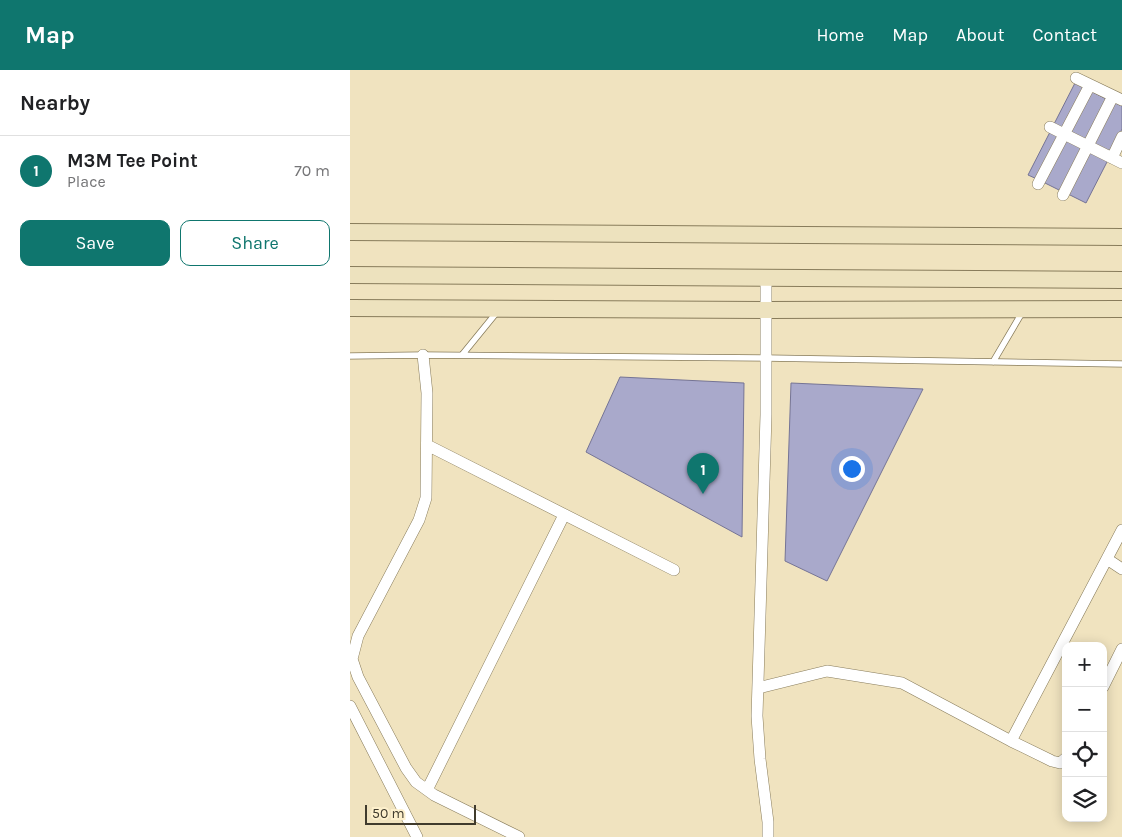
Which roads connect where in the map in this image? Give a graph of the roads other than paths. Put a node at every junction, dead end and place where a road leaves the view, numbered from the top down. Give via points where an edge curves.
1 (1076, 78) dead end
2 (1090, 85) junction
3 (1118, 98) edge
4 (1050, 127) dead end
5 (1064, 134) junction
6 (1122, 137) edge
7 (1088, 146) junction
8 (1117, 160) edge
9 (1038, 184) dead end
10 (1063, 196) dead end
11 (350, 232) edge
12 (1122, 237) edge
13 (350, 275) edge
14 (766, 278) junction
15 (1122, 280) edge
16 (350, 308) edge
17 (500, 308) junction
18 (1122, 308) edge
19 (1024, 309) junction
20 (766, 310) junction
21 (423, 355) junction
22 (350, 356) edge
23 (462, 356) junction
24 (766, 358) junction
25 (993, 362) junction
26 (1122, 364) edge
27 (427, 445) junction
28 (564, 515) junction
29 (1122, 530) edge
30 (1107, 559) junction
31 (1122, 569) edge
32 (674, 570) dead end
33 (1122, 649) edge
34 (1107, 679) edge
35 (758, 688) junction
36 (350, 706) edge
37 (1011, 741) junction
38 (1062, 761) edge
39 (427, 790) junction
40 (417, 837) edge
41 (519, 837) edge
42 (768, 837) edge

1 - 2 street
2 - 3 street
2 - 5 street
3 - 7 street
4 - 5 street
5 - 7 street
5 - 9 street
6 - 8 street
7 - 8 street
7 - 10 street
11 - 12 main road
13 - 14 main road
14 - 15 main road
14 - 20 street
16 - 17 main road
17 - 20 main road
17 - 23 lane
18 - 19 main road
19 - 20 main road
19 - 25 lane
20 - 24 street
21 - 22 lane
21 - 23 lane
21 - 27 street
23 - 24 lane
24 - 25 lane
24 - 35 street
25 - 26 lane
27 - 28 street
27 - 39 street via 426,498 419,520 358,636 352,659 358,678 406,768
28 - 32 street
28 - 39 street
29 - 30 street
30 - 31 street
30 - 37 street
33 - 34 street
35 - 37 street via 827,671 902,683
35 - 42 street via 757,716
36 - 40 street
37 - 38 street via 1052,761
39 - 41 street

